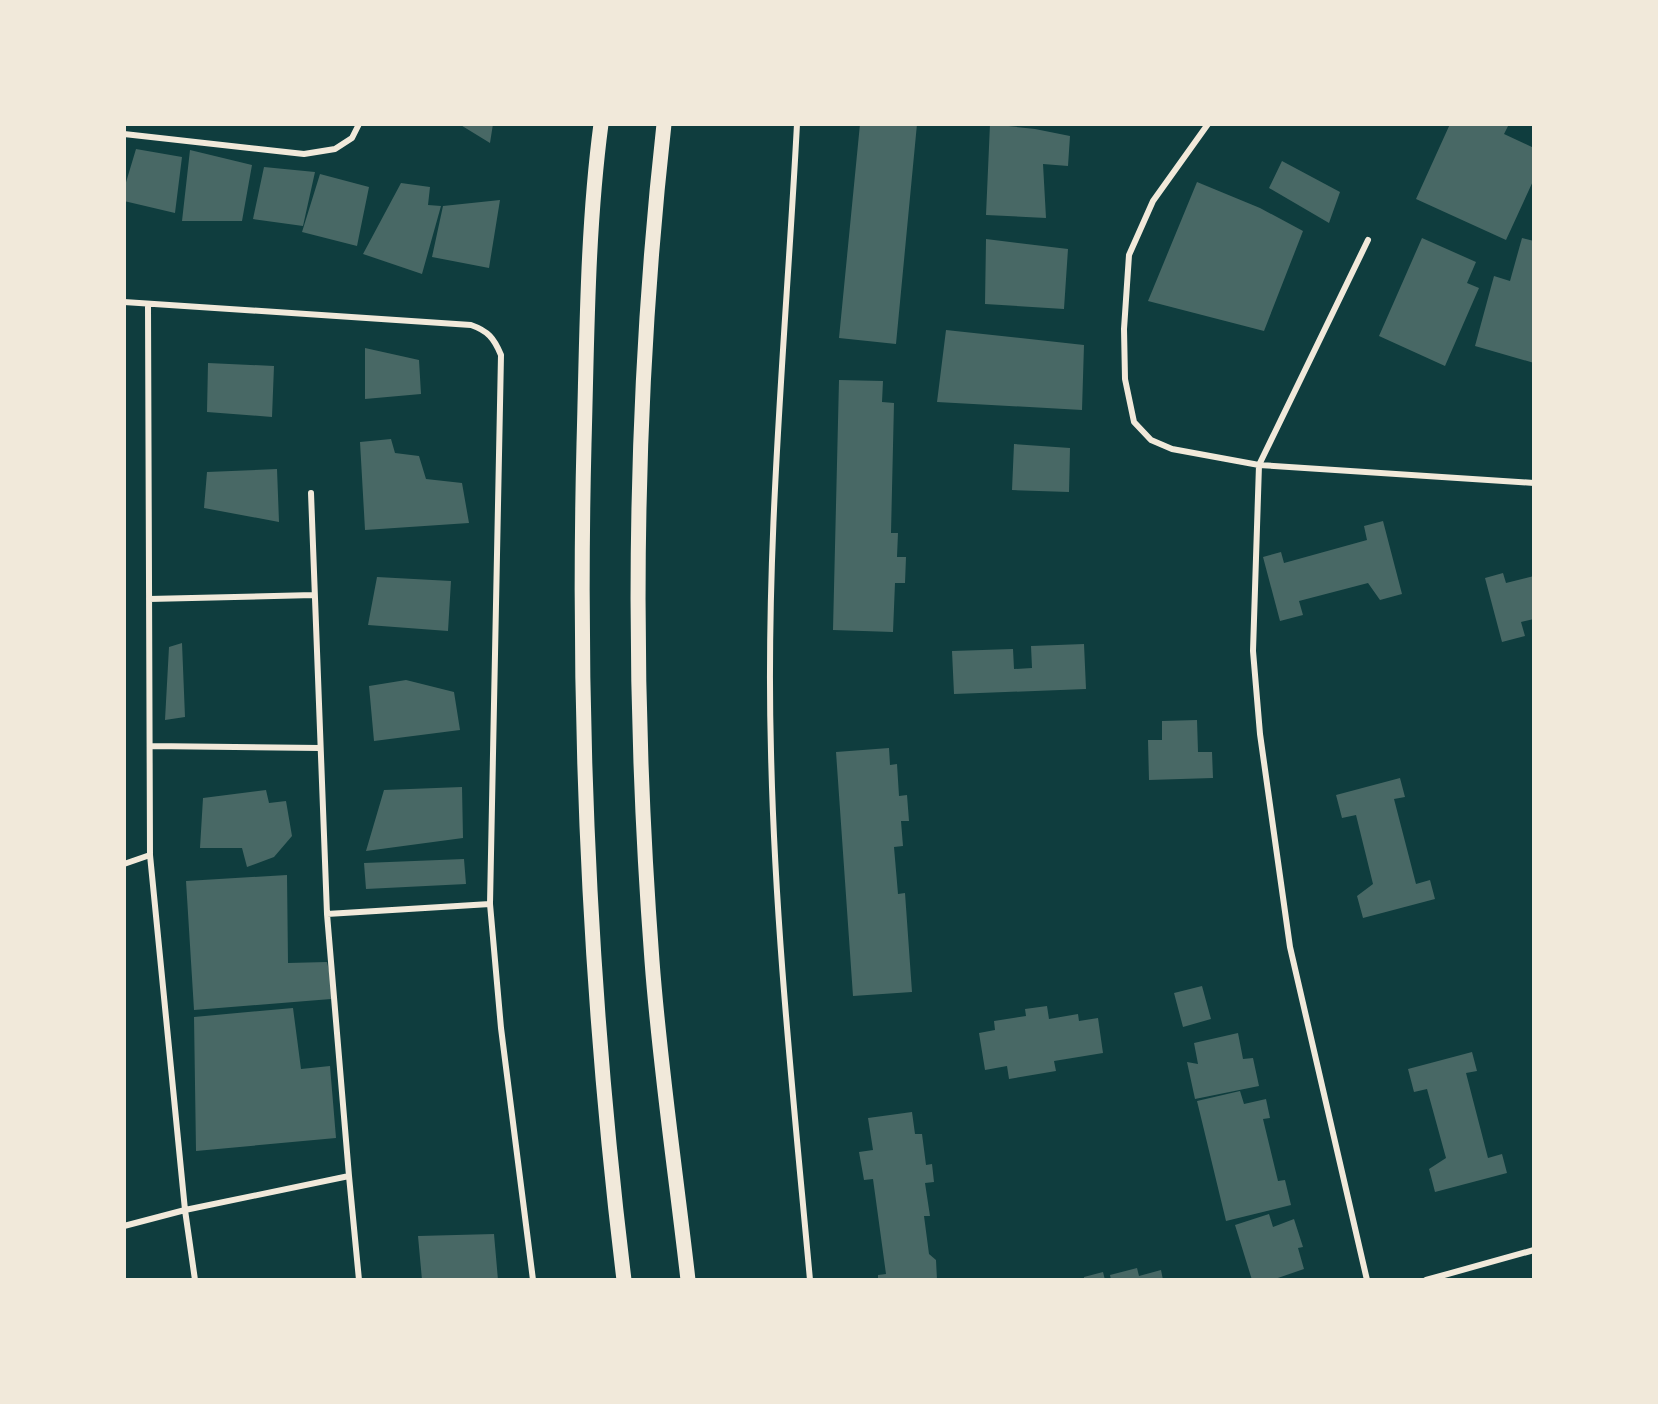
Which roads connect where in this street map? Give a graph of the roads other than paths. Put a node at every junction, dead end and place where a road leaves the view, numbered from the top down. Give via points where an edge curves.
1 (359, 124) edge
2 (601, 124) edge
3 (664, 124) edge
4 (797, 124) edge
5 (1208, 124) edge
6 (124, 134) edge
7 (1368, 240) dead end
8 (124, 302) edge
9 (148, 305) junction
10 (1259, 465) junction
11 (1533, 483) edge
12 (311, 493) dead end
13 (314, 595) junction
14 (149, 599) junction
15 (150, 746) junction
16 (320, 748) junction
17 (150, 855) junction
18 (124, 864) edge
19 (490, 904) junction
20 (327, 914) junction
21 (348, 1176) junction
22 (185, 1210) junction
23 (124, 1226) edge
24 (1533, 1250) edge
25 (195, 1280) edge
26 (359, 1280) edge
27 (533, 1280) edge
28 (624, 1280) edge
29 (688, 1280) edge
30 (810, 1280) edge
31 (1367, 1280) edge
32 (1426, 1280) edge

1 - 6 street via 352,138 334,149 304,154
2 - 28 main road via 587,308 581,581 588,901 607,1144
3 - 29 main road via 646,324 639,551 641,750 652,962
4 - 30 street via 772,576 771,751 781,962
5 - 10 street via 1152,201 1129,255 1125,379 1134,422 1151,440 1172,448
7 - 10 street
8 - 9 street
9 - 14 street
9 - 19 street via 471,325 494,338 501,355
10 - 11 street
10 - 31 street via 1254,651 1260,734 1290,947
12 - 13 street
13 - 14 street
13 - 16 street
14 - 15 street
15 - 16 street
15 - 17 street
16 - 20 street
17 - 18 street
17 - 22 street
19 - 20 street
19 - 27 street via 501,1028
20 - 21 street
21 - 22 street
21 - 26 street
22 - 23 street
22 - 25 street
24 - 32 street

